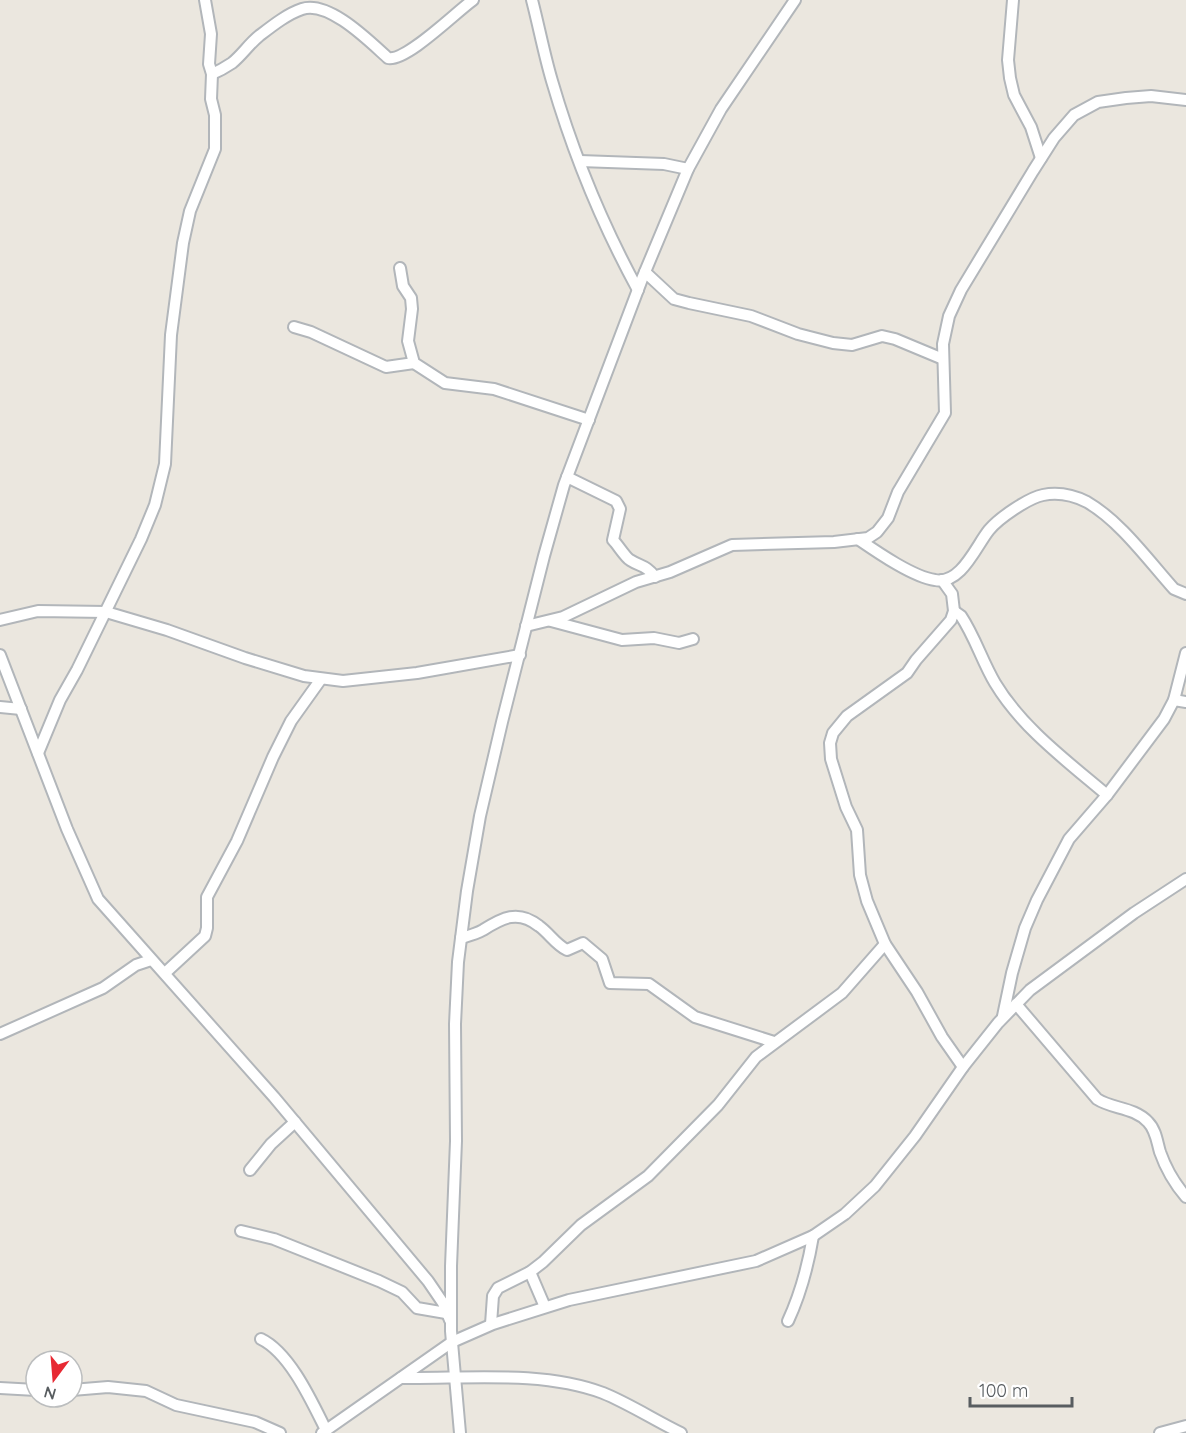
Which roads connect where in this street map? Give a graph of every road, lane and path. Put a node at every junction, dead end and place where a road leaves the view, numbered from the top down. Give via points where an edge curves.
1 (205, 0) edge
2 (473, 0) edge
3 (532, 0) edge
4 (795, 0) edge
5 (1013, 0) edge
6 (212, 74) junction
7 (1186, 100) edge
8 (1041, 158) junction
9 (580, 161) junction
10 (688, 169) junction
11 (400, 268) dead end
12 (645, 272) junction
13 (638, 290) junction
14 (294, 327) dead end
15 (943, 359) junction
16 (414, 363) junction
17 (590, 420) junction
18 (567, 477) junction
19 (858, 539) junction
20 (955, 574) junction
21 (655, 577) junction
22 (942, 580) junction
23 (952, 594) junction
24 (1186, 594) edge
25 (954, 611) junction
26 (106, 612) junction
27 (0, 620) edge
28 (551, 621) junction
29 (526, 626) junction
30 (693, 639) dead end
31 (1186, 653) edge
32 (0, 655) edge
33 (520, 655) junction
34 (321, 679) junction
35 (1174, 700) junction
36 (1186, 702) edge
37 (0, 707) edge
38 (21, 709) junction
39 (38, 753) junction
40 (1107, 795) junction
41 (1186, 879) edge
42 (461, 938) junction
43 (885, 944) junction
44 (151, 960) junction
45 (165, 973) junction
46 (1016, 1004) junction
47 (1003, 1018) junction
48 (0, 1034) edge
49 (774, 1042) junction
50 (963, 1067) junction
51 (295, 1122) junction
52 (250, 1170) dead end
53 (1186, 1197) edge
54 (241, 1231) dead end
55 (813, 1236) junction
56 (530, 1272) junction
57 (545, 1307) junction
58 (448, 1318) junction
59 (788, 1321) dead end
60 (491, 1324) junction
61 (261, 1339) dead end
62 (452, 1342) junction
63 (401, 1378) junction
64 (455, 1379) junction
65 (0, 1388) edge
66 (24, 1389) edge
67 (84, 1389) edge
68 (1186, 1426) edge
69 (329, 1431) edge
70 (280, 1433) edge
71 (460, 1433) edge
72 (681, 1433) edge
73 (1160, 1433) edge

1 - 6 street
2 - 6 street via 407,54 393,59 330,13 303,9 257,38 232,63
3 - 9 street via 551,80
4 - 10 street via 721,109
5 - 8 street via 1010,78
6 - 26 street via 215,149 190,211 183,243 170,345 165,464 152,513
7 - 8 street via 1151,96 1098,102 1074,115
8 - 15 street via 961,290 949,316
9 - 10 street via 664,164
9 - 13 street via 616,250
10 - 12 street
11 - 16 street via 403,286 411,298 408,341
12 - 13 street
12 - 15 street via 675,299 751,316 833,343 852,345 882,336 896,339
13 - 17 street
14 - 16 street via 386,367
15 - 19 street via 945,413 898,492 888,518 877,532
16 - 17 street via 445,383 494,388
17 - 18 street
18 - 21 street via 616,501 620,509 613,540 626,557 648,568
18 - 29 street
19 - 21 street via 732,545
19 - 22 street via 890,560
20 - 22 street
20 - 23 street
20 - 24 street via 990,528 1010,512 1041,495 1065,494 1086,502 1112,520 1174,589
21 - 28 street
22 - 23 street
23 - 25 street
25 - 40 street via 962,616 995,684 1022,718
25 - 43 street via 951,620 907,673 847,716 832,733 831,759 857,830 860,875
26 - 27 street via 38,610
26 - 34 street
26 - 39 street via 60,700
28 - 29 street
28 - 30 street via 622,640 654,638 679,643
29 - 33 street
31 - 35 street
32 - 38 street
33 - 34 street via 417,674 343,681
33 - 42 street via 480,816
34 - 45 street via 291,721 207,897 205,936
35 - 36 street
35 - 40 street
37 - 38 street
38 - 39 street
39 - 44 street via 98,899
40 - 47 street via 1069,839 1036,900 1012,973
41 - 46 street via 1068,961
42 - 49 street via 505,917 533,921 560,947 567,950 583,943 602,959 610,983 649,984 695,1017
42 - 58 street via 455,1024 456,1141
43 - 49 street via 842,993
43 - 50 street
44 - 45 street
44 - 48 street via 136,965 103,988
45 - 51 street
46 - 47 street
46 - 53 street via 1096,1099 1148,1121 1168,1173
47 - 50 street
49 - 56 street via 648,1176 581,1225
50 - 55 street via 874,1186 845,1214
51 - 52 street
51 - 58 street via 428,1281
54 - 58 street via 274,1239 379,1281 402,1292 417,1308
55 - 57 street via 756,1261
55 - 59 street via 801,1294
56 - 57 street
56 - 60 street via 498,1288 493,1296
57 - 60 street
58 - 62 street
60 - 62 street
61 - 69 street via 283,1359
62 - 63 street
62 - 64 street
63 - 64 street
63 - 69 street
64 - 71 street
64 - 72 street via 500,1377 556,1382 603,1393
65 - 66 street
67 - 70 street via 146,1391 176,1405 255,1422
68 - 73 street

